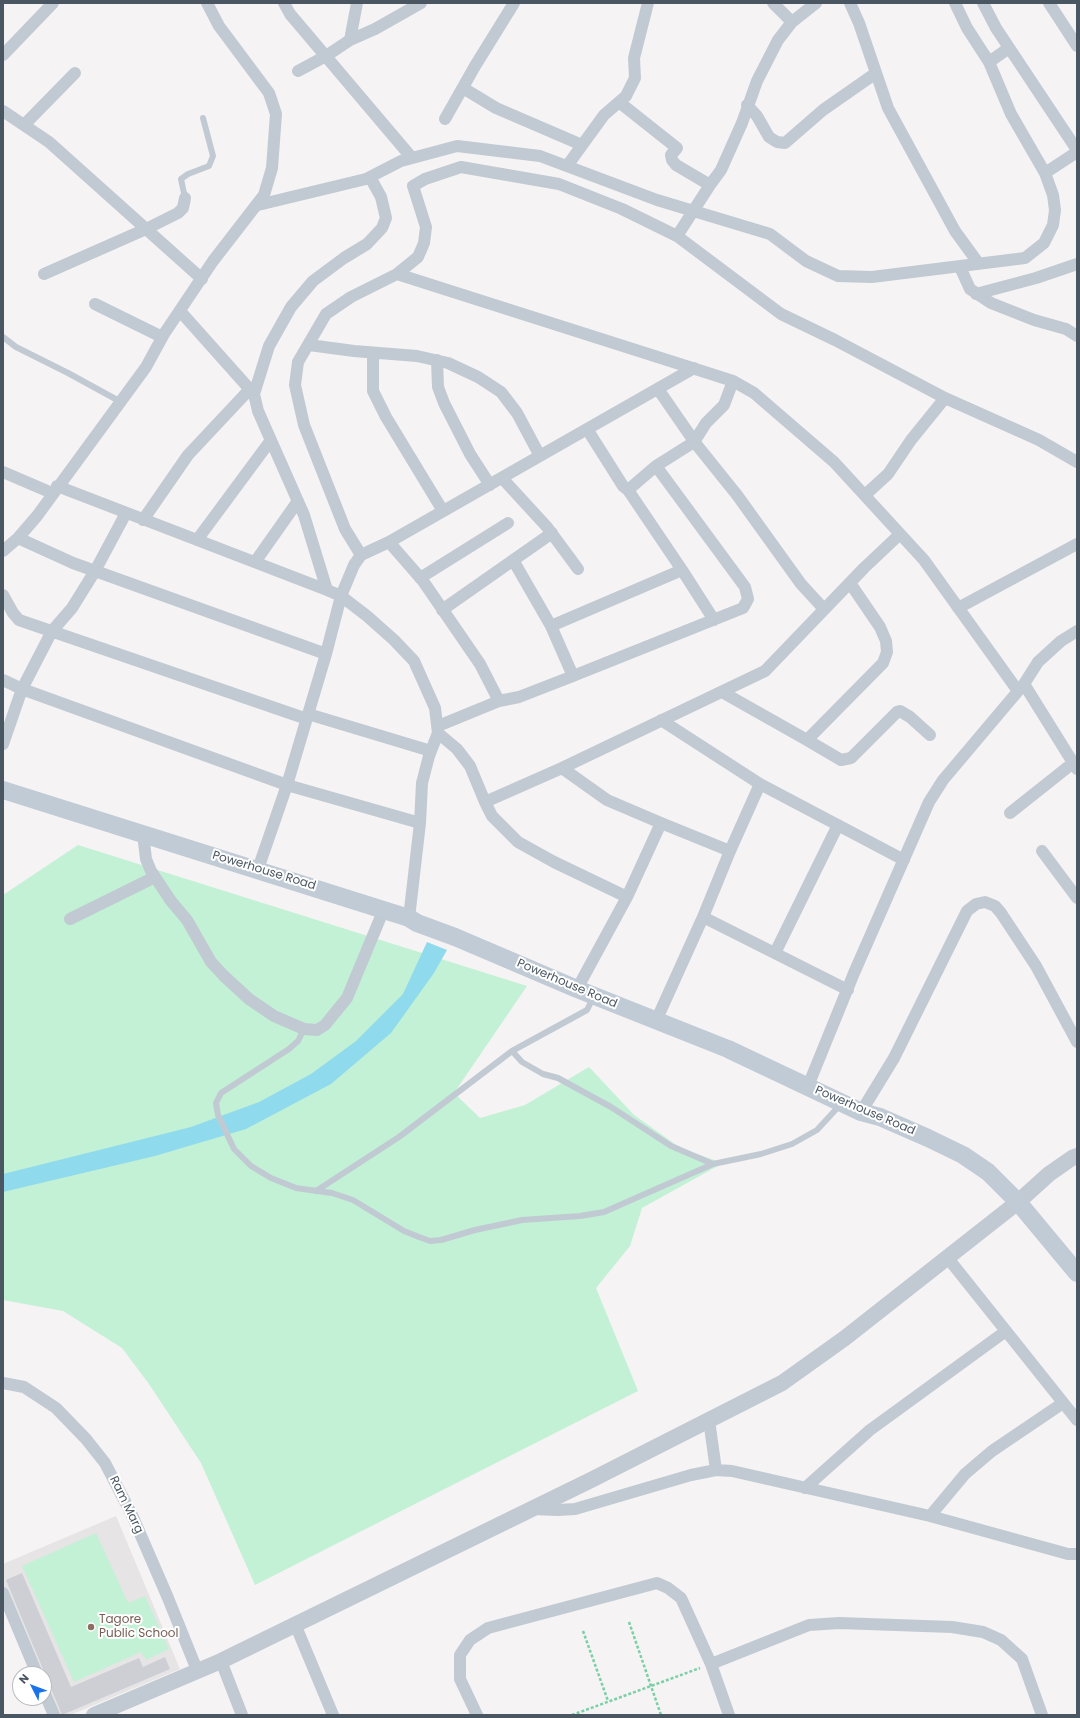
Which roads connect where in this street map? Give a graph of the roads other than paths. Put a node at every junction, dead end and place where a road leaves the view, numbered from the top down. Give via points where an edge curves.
1 (53, 3) edge
2 (207, 3) edge
3 (284, 3) edge
4 (357, 3) edge
5 (421, 3) edge
6 (514, 3) edge
7 (648, 3) edge
8 (773, 3) edge
9 (816, 3) edge
10 (850, 3) edge
11 (955, 3) edge
12 (983, 3) edge
13 (1049, 3) edge
14 (792, 22) junction
15 (350, 40) junction
16 (1077, 46) edge
17 (1010, 48) junction
18 (3, 55) edge
19 (326, 56) junction
20 (989, 62) junction
21 (298, 71) dead end
22 (75, 73) dead end
23 (876, 73) junction
24 (463, 88) junction
25 (619, 102) junction
26 (747, 105) junction
27 (3, 111) edge
28 (203, 118) dead end
29 (445, 118) dead end
30 (24, 125) junction
31 (582, 146) junction
32 (1077, 151) edge
33 (407, 160) junction
34 (564, 165) junction
35 (1045, 173) junction
36 (372, 176) junction
37 (559, 184) junction
38 (710, 185) junction
39 (184, 198) joint
40 (258, 206) junction
41 (693, 210) junction
42 (146, 229) junction
43 (677, 236) junction
44 (979, 264) junction
45 (1077, 264) edge
46 (960, 267) junction
47 (44, 274) dead end
48 (397, 274) junction
49 (202, 279) junction
50 (971, 287) junction
51 (95, 304) dead end
52 (180, 311) junction
53 (1077, 336) edge
54 (3, 337) edge
55 (162, 337) junction
56 (309, 345) junction
57 (373, 353) junction
58 (437, 360) junction
59 (694, 368) junction
60 (733, 381) junction
61 (658, 389) junction
62 (251, 392) junction
63 (945, 398) junction
64 (121, 402) junction
65 (587, 429) junction
66 (271, 440) junction
67 (694, 442) junction
68 (540, 456) junction
69 (1077, 462) edge
70 (656, 466) junction
71 (3, 472) edge
72 (502, 478) junction
73 (490, 485) junction
74 (55, 490) junction
75 (628, 490) junction
76 (865, 495) junction
77 (298, 501) junction
78 (443, 511) junction
79 (126, 513) junction
80 (143, 520) junction
81 (508, 523) dead end
82 (552, 532) junction
83 (900, 534) junction
84 (18, 538) junction
85 (197, 540) junction
86 (389, 542) junction
87 (1077, 544) edge
88 (3, 550) edge
89 (358, 560) junction
90 (513, 560) junction
91 (255, 562) junction
92 (578, 569) dead end
93 (682, 570) junction
94 (95, 571) junction
95 (420, 578) junction
96 (850, 583) junction
97 (327, 590) junction
98 (342, 592) junction
99 (3, 595) edge
100 (958, 608) junction
101 (824, 609) junction
102 (442, 610) junction
103 (714, 620) junction
104 (551, 626) junction
105 (52, 631) junction
106 (1077, 631) edge
107 (326, 654) junction
108 (573, 676) junction
109 (3, 680) edge
110 (1021, 687) junction
111 (22, 689) junction
112 (722, 692) junction
113 (499, 701) junction
114 (308, 716) junction
115 (661, 720) junction
116 (438, 729) junction
117 (930, 735) dead end
118 (808, 740) junction
119 (3, 744) edge
120 (431, 751) junction
121 (1075, 766) edge
122 (562, 768) junction
123 (760, 784) junction
124 (287, 785) junction
125 (3, 790) edge
126 (485, 802) junction
127 (1010, 813) dead end
128 (420, 823) junction
129 (661, 823) junction
130 (838, 825) junction
131 (143, 834) junction
132 (730, 851) junction
133 (1042, 851) dead end
134 (904, 860) junction
135 (258, 870) junction
136 (155, 877) junction
137 (627, 897) junction
138 (1077, 898) edge
139 (384, 909) junction
140 (703, 917) junction
141 (70, 919) dead end
142 (413, 921) junction
143 (775, 953) junction
144 (577, 989) junction
145 (848, 990) junction
146 (594, 995) junction
147 (656, 1021) junction
148 (304, 1029) junction
149 (1076, 1039) edge
150 (512, 1052) junction
151 (808, 1086) junction
152 (842, 1102) junction
153 (861, 1112) junction
154 (1077, 1156) edge
155 (712, 1164) junction
156 (316, 1191) junction
157 (1018, 1202) junction
158 (947, 1256) junction
159 (1077, 1273) edge
160 (1006, 1331) junction
161 (3, 1383) edge
162 (1063, 1402) junction
163 (709, 1420) junction
164 (1077, 1420) edge
165 (716, 1470) junction
166 (805, 1488) junction
167 (531, 1509) junction
168 (930, 1516) junction
169 (1077, 1554) edge
170 (3, 1593) edge
171 (295, 1624) junction
172 (221, 1661) junction
173 (711, 1664) junction
174 (34, 1666) edge
175 (197, 1670) junction
176 (94, 1715) edge
177 (242, 1715) edge
178 (332, 1715) edge
179 (477, 1715) edge
180 (729, 1715) edge
181 (1042, 1715) edge

1 - 18 street
2 - 40 street via 219,26 269,93 276,114 272,168
3 - 19 street via 290,14
4 - 15 street
5 - 15 street
6 - 24 street
7 - 25 street via 634,58 636,78 626,96
8 - 14 street
9 - 14 street
10 - 23 street
11 - 20 street via 967,28
12 - 17 street
13 - 16 street
14 - 26 street via 778,40 756,81
15 - 19 street
17 - 20 street
17 - 32 street
19 - 21 street
19 - 33 street
20 - 35 street via 1011,114
22 - 30 street
23 - 26 street via 823,110 785,143 769,137
23 - 44 street via 888,108 955,231
24 - 29 street
24 - 31 street via 496,108
25 - 31 street via 604,115
25 - 38 street via 677,148 671,155 676,165
26 - 38 street via 742,123 721,170
27 - 30 street
28 - 39 lane via 213,156 210,166 181,179
30 - 42 street via 49,142
31 - 34 street
32 - 35 street
33 - 34 street via 457,146 540,156
33 - 36 street
34 - 37 street
34 - 41 street via 657,200
35 - 44 street via 1055,210 1053,226 1044,243 1025,258
36 - 40 street
36 - 62 street via 386,218 382,228 367,244 313,281 291,307 268,346
37 - 43 street via 622,209
37 - 48 street via 461,167 425,179 413,186 426,227 424,243 418,257
38 - 41 street
39 - 42 street via 183,208 178,213
40 - 49 street
41 - 43 street
41 - 46 street via 770,234 806,261 838,276 872,277
42 - 47 street
42 - 49 street
43 - 63 street via 781,314
44 - 46 street
45 - 50 street via 1030,280
46 - 50 street
48 - 56 street via 351,297 326,314
48 - 59 street
49 - 52 street
50 - 53 street via 991,303 1066,329
51 - 55 street
52 - 55 street
52 - 62 street
54 - 64 lane via 16,347
55 - 64 street via 146,367
56 - 57 street
56 - 89 street via 298,362 295,385 304,425
57 - 58 street
57 - 78 street via 374,391 386,417
58 - 68 street via 478,377 501,392 517,413
58 - 73 street via 438,387 444,403 470,454
59 - 60 street
59 - 61 street
60 - 67 street via 724,405 706,423
60 - 76 street via 754,393 834,462
61 - 65 street
61 - 67 street
62 - 66 street
62 - 80 street via 188,455
63 - 69 street via 1038,440
63 - 76 street via 888,474
64 - 74 street
65 - 68 street
65 - 75 street via 622,486
66 - 77 street
66 - 85 street
67 - 70 street
67 - 101 street via 737,495 802,584
68 - 72 street
70 - 75 street
70 - 103 street via 745,587 748,599 743,608
71 - 74 street
72 - 73 street
72 - 82 street
73 - 78 street
74 - 79 street
74 - 84 street
75 - 93 street
76 - 83 street
77 - 91 street
77 - 97 street
78 - 86 street
79 - 80 street
79 - 94 street
80 - 85 street
81 - 95 street
82 - 90 street
82 - 92 street
83 - 96 street
83 - 100 street via 924,560
84 - 88 street
84 - 94 street
85 - 91 street
86 - 89 street
86 - 95 street
87 - 100 street
89 - 98 street
90 - 102 street
90 - 104 street
91 - 97 street
93 - 103 street
93 - 104 street
94 - 105 street via 72,608
94 - 107 street
95 - 102 street
96 - 101 street
96 - 118 street via 880,627 886,641 886,652 883,663
97 - 98 street
98 - 107 street
98 - 116 street via 414,661 435,708
99 - 105 street via 19,620
100 - 110 street
101 - 112 street via 765,671
102 - 113 street via 480,664
103 - 108 street
104 - 108 street
105 - 111 street
105 - 114 street
106 - 110 street via 1060,641 1038,662
107 - 114 street
108 - 113 street
109 - 111 street
110 - 121 street
110 - 134 street via 943,780 929,802
111 - 119 street
111 - 124 street
112 - 115 street
112 - 118 street
113 - 116 street
114 - 120 street
114 - 124 street
115 - 122 street
115 - 123 street
116 - 120 street
116 - 126 street via 470,766
117 - 118 street via 900,711 851,758 841,760
120 - 128 street via 422,783
121 - 127 street
122 - 126 street
122 - 129 street via 607,800
123 - 130 street
123 - 132 street
124 - 128 street
124 - 135 street
125 - 131 main road, Powerhouse Road
126 - 137 street via 492,816 518,842
128 - 142 street
129 - 132 street
129 - 137 street
130 - 134 street
130 - 143 street
131 - 135 main road, Powerhouse Road
131 - 136 street via 146,859
132 - 140 street
133 - 138 street
134 - 145 street
135 - 139 main road, Powerhouse Road
136 - 141 street
136 - 148 street via 187,920 211,962 224,976 249,999 274,1016
137 - 144 street
139 - 142 main road, Powerhouse Road
139 - 148 street via 347,998 325,1025 317,1030
140 - 143 street
140 - 147 street
142 - 144 main road, Powerhouse Road
143 - 145 street
144 - 146 main road, Powerhouse Road
145 - 151 street
146 - 147 main road, Powerhouse Road
146 - 150 lane via 587,1010
147 - 151 main road, Powerhouse Road via 728,1049
148 - 156 lane via 298,1042 221,1093 216,1103 218,1115 234,1148 251,1166 296,1188
149 - 153 street via 1036,966 1001,913 995,906 985,902 976,904 967,911 894,1058
150 - 155 lane via 522,1062 611,1107 671,1146
150 - 156 lane via 399,1136
151 - 152 main road, Powerhouse Road
152 - 153 main road, Powerhouse Road
152 - 155 lane via 817,1130 792,1144 761,1154
153 - 157 main road, Powerhouse Road via 880,1117 963,1156 988,1172
154 - 157 street via 1049,1174
155 - 156 lane via 604,1212 522,1220 430,1241 404,1231 353,1200
157 - 158 street
157 - 159 main road, Powerhouse Road
158 - 160 street
158 - 163 street via 846,1338 782,1383
160 - 162 street
160 - 166 street via 870,1430
161 - 175 street, Ram Marg via 24,1387 56,1408 105,1463 132,1516
162 - 164 street
162 - 168 street via 998,1447 965,1474
163 - 165 street
163 - 167 street
165 - 166 street via 732,1471
165 - 167 street via 575,1509
166 - 168 street
167 - 171 street
168 - 169 street via 1068,1554
170 - 174 street
171 - 172 street
171 - 178 street
172 - 175 street
172 - 177 street
173 - 179 street via 681,1598 657,1583 488,1628 470,1640 460,1655 460,1679
173 - 180 street
173 - 181 street via 809,1625 839,1623 952,1627 983,1632 1001,1640 1022,1659
175 - 176 street

